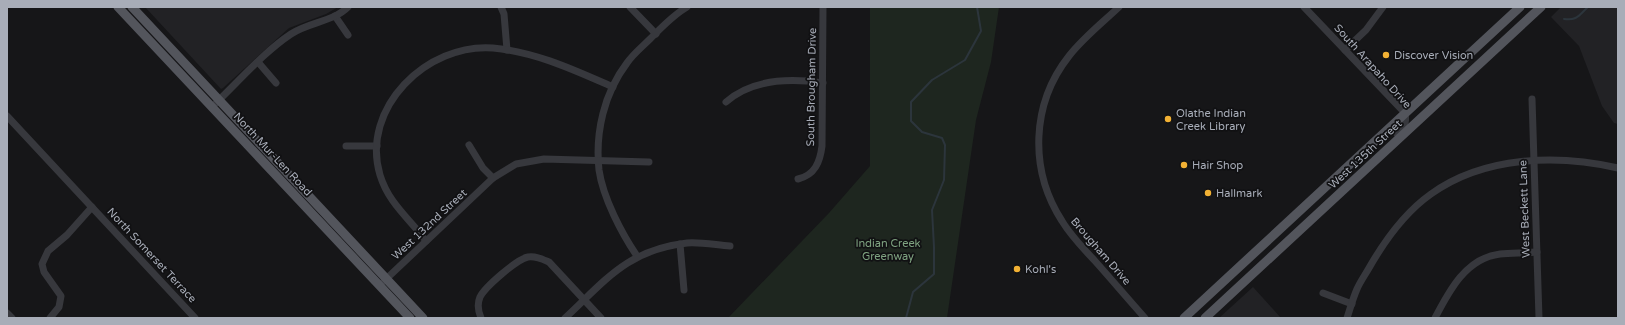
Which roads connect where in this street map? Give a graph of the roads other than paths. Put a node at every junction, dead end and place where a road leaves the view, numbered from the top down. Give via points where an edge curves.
1 (118, 7) edge
2 (132, 7) edge
3 (348, 7) edge
4 (501, 7) edge
5 (630, 7) edge
6 (687, 7) edge
7 (823, 7) edge
8 (1119, 7) edge
9 (1304, 7) edge
10 (1383, 7) edge
11 (1520, 7) edge
12 (1541, 7) edge
13 (335, 16) junction
14 (656, 34) junction
15 (348, 35) dead end
16 (507, 50) junction
17 (1345, 50) junction
18 (258, 62) junction
19 (276, 83) dead end
20 (823, 83) junction
21 (613, 87) junction
22 (220, 99) junction
23 (1532, 99) dead end
24 (726, 102) dead end
25 (211, 107) junction
26 (1405, 113) junction
27 (9, 121) edge
28 (469, 145) dead end
29 (346, 146) dead end
30 (377, 146) junction
31 (599, 160) junction
32 (1534, 161) junction
33 (649, 162) dead end
34 (1618, 168) edge
35 (1359, 177) junction
36 (493, 178) junction
37 (798, 180) dead end
38 (92, 207) junction
39 (426, 241) junction
40 (680, 244) junction
41 (730, 246) dead end
42 (1537, 252) junction
43 (638, 256) junction
44 (386, 278) junction
45 (379, 285) junction
46 (684, 290) dead end
47 (1323, 293) dead end
48 (584, 300) junction
49 (1352, 304) junction
50 (7, 313) edge
51 (12, 318) edge
52 (50, 318) edge
53 (196, 318) edge
54 (410, 318) edge
55 (423, 318) edge
56 (481, 318) edge
57 (565, 318) edge
58 (601, 318) edge
59 (1145, 318) edge
60 (1184, 318) edge
61 (1205, 318) edge
62 (1347, 318) edge
63 (1435, 318) edge
64 (1539, 318) edge

1 - 25 main road, North Mur-Len Road
2 - 22 main road, North Mur-Len Road
3 - 13 street
4 - 16 street via 504,14
5 - 14 street
6 - 14 street
7 - 20 street, South Brougham Drive
8 - 59 street, Brougham Drive via 1069,56 1053,81 1041,116 1039,160 1048,196 1062,222
9 - 17 street, South Arapaho Drive
10 - 17 street via 1366,30
11 - 26 main road, West 135th Street
12 - 35 main road, West 135th Street
13 - 15 street
13 - 18 street via 291,34
14 - 21 street via 626,63
16 - 21 street via 561,65
16 - 30 street via 466,49 421,68 399,90 388,107 380,126
17 - 26 street, South Arapaho Drive
18 - 19 street
18 - 22 street
20 - 24 street via 760,83 745,89
20 - 37 street, South Brougham Drive via 821,153 813,171 807,177
21 - 31 street via 603,112
22 - 25 street
22 - 44 main road, North Mur-Len Road
23 - 32 street, West Beckett Lane
25 - 45 main road, North Mur-Len Road
26 - 35 street, South Arapaho Drive via 1403,129 1366,163
26 - 60 main road, West 135th Street
27 - 38 street, North Somerset Terrace
28 - 36 street via 483,168
29 - 30 street
30 - 39 street via 378,166 388,194
31 - 33 street, West 132nd Street
31 - 36 street, West 132nd Street via 544,158 522,162
31 - 43 street via 599,171 606,194 624,236
32 - 34 street via 1592,162
32 - 42 street, West Beckett Lane
32 - 49 street via 1513,162 1486,168 1431,194 1402,221 1383,245 1357,289
35 - 61 main road, West 135th Street
36 - 39 street, West 132nd Street
38 - 52 street, North Somerset Terrace via 67,235 48,251 42,264 44,272 61,296 59,307
38 - 53 street, North Somerset Terrace
39 - 44 street, West 132nd Street
40 - 41 street
40 - 43 street
40 - 46 street
42 - 63 street via 1499,254 1475,263 1456,283
42 - 64 street, West Beckett Lane
43 - 48 street via 611,274
44 - 45 street, West 132nd Street
44 - 55 main road, North Mur-Len Road
45 - 54 main road, North Mur-Len Road
47 - 49 street
48 - 56 street via 549,262 529,257 515,263 480,296 478,310
48 - 57 street
48 - 58 street
49 - 62 street
50 - 51 street

